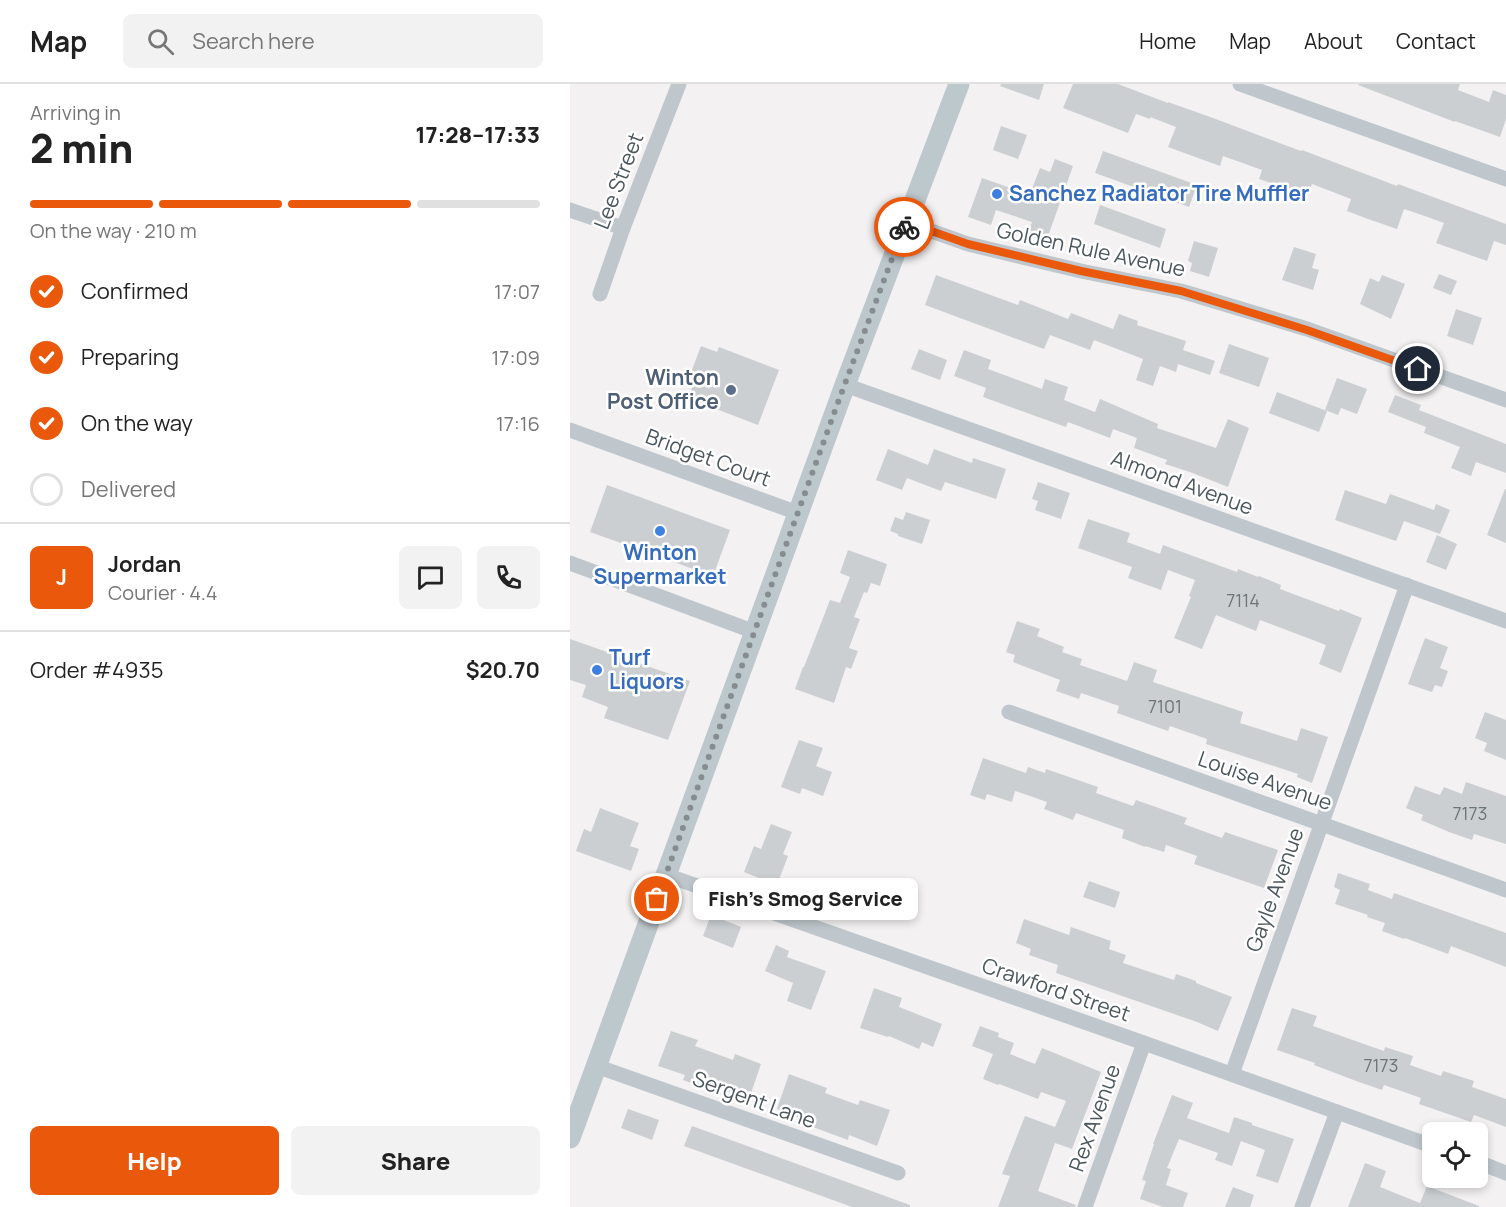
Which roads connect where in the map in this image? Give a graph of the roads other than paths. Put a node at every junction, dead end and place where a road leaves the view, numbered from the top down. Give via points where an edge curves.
1 (679, 84) edge
2 (959, 84) edge
3 (1240, 84) edge
4 (1506, 179) edge
5 (570, 210) edge
6 (906, 222) junction
7 (623, 228) junction
8 (600, 294) dead end
9 (845, 385) junction
10 (1506, 400) edge
11 (570, 430) edge
12 (798, 513) junction
13 (570, 562) edge
14 (1407, 585) junction
15 (1506, 621) edge
16 (755, 632) junction
17 (1009, 712) dead end
18 (1321, 823) junction
19 (666, 875) junction
20 (1506, 890) edge
21 (1144, 1043) junction
22 (597, 1066) junction
23 (1232, 1074) junction
24 (1337, 1112) junction
25 (570, 1138) edge
26 (1422, 1142) edge
27 (1488, 1166) edge
28 (898, 1173) dead end
29 (1506, 1173) edge
30 (1085, 1207) edge
31 (1302, 1207) edge

1 - 7 street, Lee Street
2 - 6 main road
3 - 4 street
5 - 7 street
6 - 9 main road
6 - 10 street, Golden Rule Avenue via 968,244 1191,294
7 - 8 street, Lee Street
9 - 12 main road
9 - 14 street, Almond Avenue
11 - 12 street, Bridget Court
12 - 16 main road
13 - 16 street
14 - 15 street, Almond Avenue
14 - 18 street, Gayle Avenue
16 - 19 main road
17 - 18 street, Louise Avenue
18 - 20 street, Louise Avenue
18 - 23 street, Gayle Avenue
19 - 21 street, Crawford Street
19 - 22 main road
21 - 23 street, Crawford Street
21 - 30 street, Rex Avenue
22 - 25 main road
22 - 28 street, Sergent Lane
23 - 24 street, Crawford Street
24 - 26 street, Crawford Street
24 - 31 street
27 - 29 street

